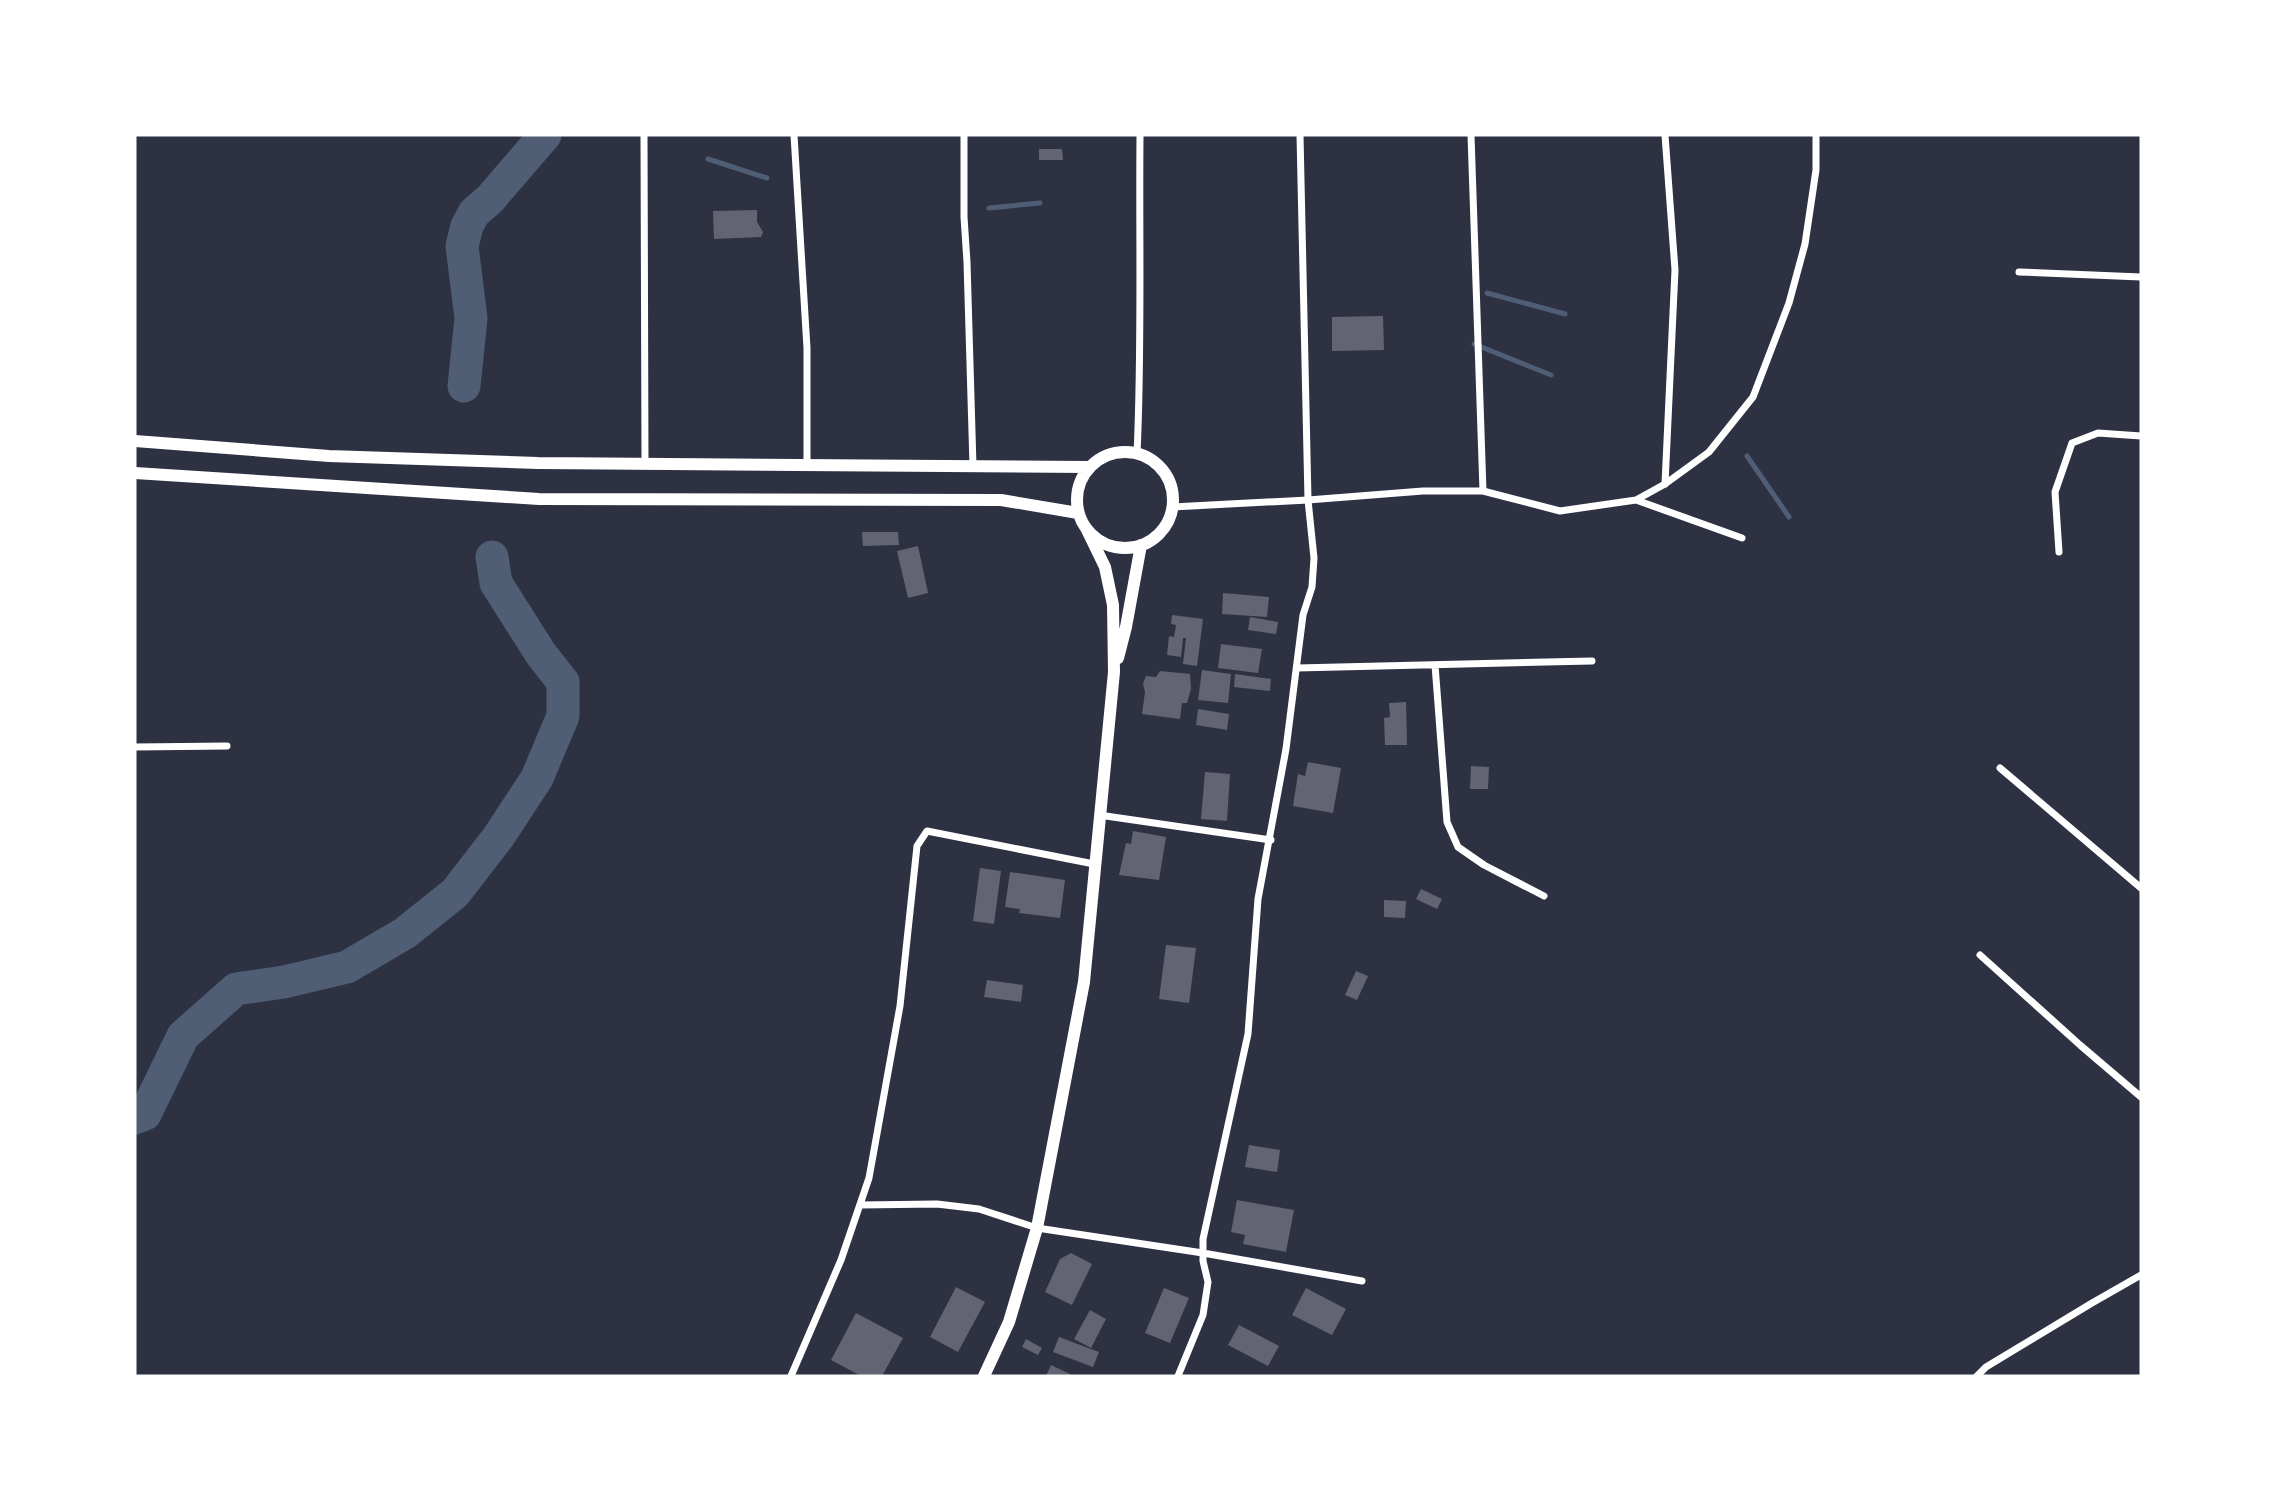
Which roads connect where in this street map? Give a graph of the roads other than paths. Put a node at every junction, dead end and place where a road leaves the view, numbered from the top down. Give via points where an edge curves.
1 (644, 135) edge
2 (794, 135) edge
3 (964, 135) edge
4 (1140, 135) edge
5 (1300, 135) edge
6 (1471, 135) edge
7 (1665, 135) edge
8 (1816, 135) edge
9 (2020, 272) dead end
10 (2141, 277) edge
11 (2141, 436) edge
12 (135, 441) edge
13 (1137, 454) junction
14 (645, 464) junction
15 (973, 466) junction
16 (807, 467) junction
17 (1089, 467) junction
18 (135, 473) edge
19 (1665, 484) junction
20 (1483, 491) junction
21 (1308, 500) junction
22 (1636, 500) junction
23 (1172, 507) junction
24 (1078, 513) junction
25 (1087, 530) junction
26 (1742, 538) dead end
27 (1141, 545) junction
28 (2059, 552) dead end
29 (1592, 661) dead end
30 (1435, 665) junction
31 (1297, 668) junction
32 (1114, 671) junction
33 (227, 746) dead end
34 (135, 747) edge
35 (2000, 768) dead end
36 (1099, 815) junction
37 (1271, 839) junction
38 (1094, 864) junction
39 (2141, 888) edge
40 (1544, 896) dead end
41 (1980, 955) dead end
42 (2141, 1097) edge
43 (860, 1205) junction
44 (1037, 1228) junction
45 (1203, 1253) junction
46 (2141, 1275) edge
47 (1363, 1281) dead end
48 (791, 1376) edge
49 (984, 1376) edge
50 (1178, 1376) edge
51 (1978, 1376) edge

1 - 14 street
2 - 16 street via 807,348
3 - 15 street
4 - 13 street
5 - 21 street
6 - 20 street
7 - 19 street via 1675,270
8 - 19 street via 1816,170 1805,244 1789,303 1753,397 1709,452
9 - 10 street
11 - 28 street via 2098,433 2072,443 2055,492
12 - 14 street via 329,456
13 - 17 street via 1111,454
13 - 23 street via 1161,468 1172,493
14 - 16 street
15 - 16 street
15 - 17 street
17 - 24 street via 1076,497
18 - 24 street via 539,499 1001,500
19 - 22 street
20 - 21 street
20 - 22 street via 1560,511
21 - 23 street
21 - 31 street via 1314,558
22 - 26 street
23 - 27 street via 1162,531
24 - 25 street
25 - 27 street via 1111,546
25 - 32 street via 1105,567 1113,605
27 - 32 street
29 - 30 street
30 - 31 street
30 - 40 street via 1447,822 1458,847
31 - 37 street
32 - 36 street
33 - 34 street
35 - 39 street
36 - 37 street
36 - 38 street
37 - 45 street via 1258,899 1248,1034
38 - 43 street via 927,831 917,846 900,1006 869,1178
38 - 44 street via 1084,982
41 - 42 street
43 - 44 street via 979,1209
43 - 48 street
44 - 45 street
44 - 49 street via 1009,1322
45 - 47 street
45 - 50 street via 1208,1282 1203,1315
46 - 51 street

